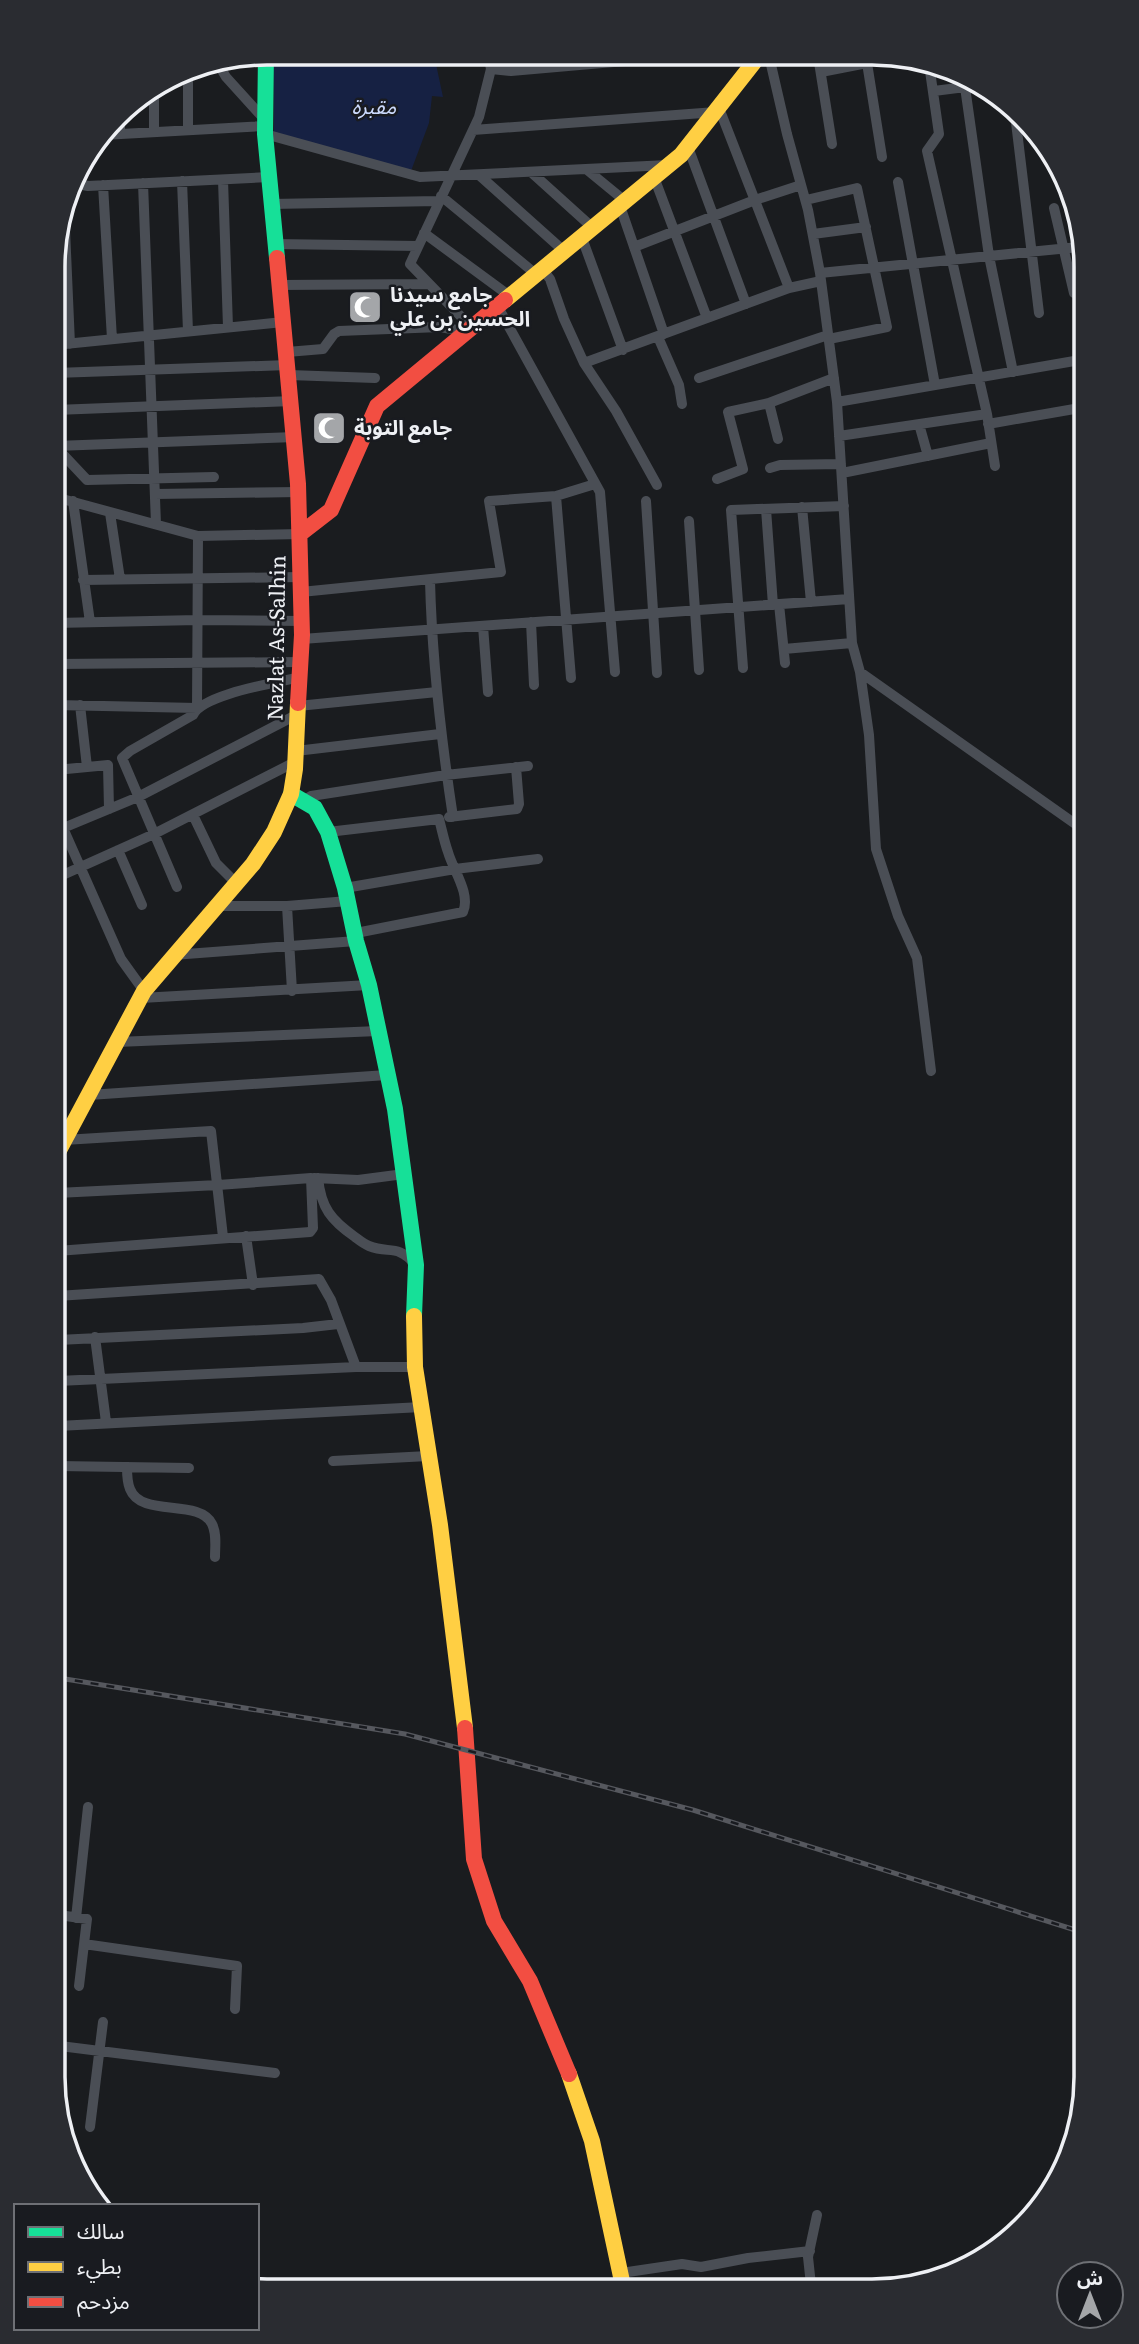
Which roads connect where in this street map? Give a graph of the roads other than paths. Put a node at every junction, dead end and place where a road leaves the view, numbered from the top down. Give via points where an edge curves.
1 (266, 65) edge
2 (490, 65) edge
3 (569, 65) edge
4 (753, 65) edge
5 (771, 65) edge
6 (819, 65) edge
7 (857, 65) edge
8 (867, 65) edge
9 (491, 69) junction
10 (222, 70) edge
11 (821, 72) junction
12 (931, 74) edge
13 (188, 81) edge
14 (965, 87) edge
15 (969, 90) edge
16 (934, 91) junction
17 (154, 99) edge
18 (718, 110) junction
19 (1016, 126) edge
20 (265, 127) junction
21 (120, 129) edge
22 (188, 130) junction
23 (472, 130) junction
24 (154, 132) junction
25 (115, 134) edge
26 (120, 134) junction
27 (832, 144) dead end
28 (688, 147) junction
29 (882, 157) dead end
30 (668, 165) junction
31 (586, 169) junction
32 (531, 172) junction
33 (479, 175) junction
34 (450, 176) junction
35 (269, 177) junction
36 (654, 177) junction
37 (223, 180) junction
38 (183, 181) junction
39 (898, 182) dead end
40 (143, 183) junction
41 (83, 184) edge
42 (103, 185) junction
43 (801, 185) junction
44 (440, 199) junction
45 (755, 200) junction
46 (806, 200) junction
47 (623, 203) junction
48 (271, 204) junction
49 (1054, 208) dead end
50 (714, 217) junction
51 (866, 227) junction
52 (675, 232) junction
53 (424, 233) junction
54 (587, 233) junction
55 (813, 234) junction
56 (274, 244) junction
57 (418, 246) junction
58 (634, 247) junction
59 (1073, 247) edge
60 (66, 248) edge
61 (1064, 248) junction
62 (565, 252) junction
63 (1030, 252) junction
64 (989, 256) junction
65 (951, 260) junction
66 (914, 264) junction
67 (875, 267) junction
68 (540, 272) junction
69 (820, 277) junction
70 (429, 284) junction
71 (279, 285) junction
72 (789, 288) junction
73 (1074, 293) dead end
74 (504, 302) junction
75 (746, 304) junction
76 (1039, 313) dead end
77 (707, 318) junction
78 (283, 322) junction
79 (229, 327) junction
80 (470, 330) junction
81 (188, 331) junction
82 (149, 335) junction
83 (661, 336) junction
84 (828, 337) junction
85 (112, 339) junction
86 (65, 344) edge
87 (70, 344) junction
88 (623, 350) junction
89 (1074, 361) edge
90 (584, 363) junction
91 (288, 364) junction
92 (150, 371) junction
93 (1013, 372) junction
94 (65, 373) edge
95 (375, 378) dead end
96 (699, 378) dead end
97 (977, 378) junction
98 (834, 379) junction
99 (935, 386) junction
100 (292, 401) junction
101 (837, 402) junction
102 (769, 403) junction
103 (682, 404) dead end
104 (152, 405) junction
105 (65, 409) edge
106 (1074, 409) edge
107 (987, 419) junction
108 (919, 424) junction
109 (839, 436) junction
110 (295, 437) junction
111 (778, 439) dead end
112 (153, 441) junction
113 (990, 443) junction
114 (65, 445) edge
115 (928, 456) junction
116 (65, 457) edge
117 (995, 466) dead end
118 (770, 468) dead end
119 (841, 468) junction
120 (154, 477) junction
121 (214, 477) dead end
122 (717, 479) dead end
123 (595, 484) junction
124 (657, 485) dead end
125 (299, 492) junction
126 (155, 494) junction
127 (556, 496) junction
128 (65, 499) edge
129 (73, 501) junction
130 (646, 501) dead end
131 (844, 506) junction
132 (802, 507) junction
133 (766, 509) junction
134 (110, 513) junction
135 (689, 522) dead end
136 (156, 524) junction
137 (300, 534) junction
138 (198, 536) junction
139 (120, 579) junction
140 (198, 579) junction
141 (83, 580) junction
142 (430, 581) junction
143 (301, 584) junction
144 (849, 599) junction
145 (811, 602) junction
146 (776, 605) junction
147 (738, 607) junction
148 (695, 610) junction
149 (654, 614) junction
150 (610, 617) junction
151 (198, 620) junction
152 (568, 620) junction
153 (302, 621) junction
154 (90, 622) junction
155 (531, 622) junction
156 (65, 623) edge
157 (483, 626) junction
158 (431, 630) junction
159 (302, 639) junction
160 (852, 643) junction
161 (784, 649) junction
162 (785, 663) dead end
163 (65, 664) edge
164 (197, 665) junction
165 (743, 668) dead end
166 (300, 669) junction
167 (699, 670) dead end
168 (615, 672) dead end
169 (860, 672) junction
170 (657, 673) dead end
171 (571, 678) dead end
172 (534, 685) dead end
173 (437, 692) junction
174 (488, 692) dead end
175 (65, 705) edge
176 (80, 705) junction
177 (197, 708) junction
178 (298, 710) junction
179 (440, 734) junction
180 (296, 757) junction
181 (88, 767) junction
182 (65, 769) edge
183 (446, 775) junction
184 (138, 797) junction
185 (297, 797) junction
186 (109, 808) junction
187 (193, 815) junction
188 (453, 817) junction
189 (439, 819) junction
190 (1074, 823) edge
191 (65, 828) edge
192 (328, 832) junction
193 (154, 834) junction
194 (65, 839) edge
195 (118, 850) junction
196 (538, 859) dead end
197 (81, 867) junction
198 (455, 869) junction
199 (65, 874) edge
200 (237, 884) junction
201 (177, 887) dead end
202 (347, 894) junction
203 (142, 905) dead end
204 (218, 906) junction
205 (287, 906) junction
206 (356, 937) junction
207 (289, 946) junction
208 (173, 955) junction
209 (369, 985) junction
210 (292, 991) junction
211 (142, 995) junction
212 (378, 1031) junction
213 (117, 1042) junction
214 (931, 1071) dead end
215 (387, 1075) junction
216 (89, 1095) junction
217 (65, 1140) edge
218 (65, 1147) edge
219 (404, 1174) junction
220 (315, 1178) junction
221 (218, 1185) junction
222 (65, 1193) edge
223 (246, 1236) junction
224 (223, 1237) junction
225 (65, 1250) edge
226 (415, 1265) junction
227 (253, 1285) junction
228 (65, 1296) edge
229 (338, 1324) junction
230 (95, 1337) junction
231 (65, 1339) edge
232 (356, 1367) junction
233 (415, 1367) junction
234 (101, 1379) junction
235 (65, 1381) edge
236 (422, 1407) junction
237 (106, 1422) junction
238 (65, 1425) edge
239 (428, 1456) junction
240 (332, 1461) dead end
241 (65, 1466) edge
242 (127, 1467) junction
243 (189, 1468) dead end
244 (215, 1556) dead end
245 (88, 1807) dead end
246 (65, 1916) edge
247 (76, 1918) junction
248 (84, 1944) junction
249 (79, 1986) dead end
250 (235, 2009) dead end
251 (103, 2022) dead end
252 (65, 2047) edge
253 (101, 2051) junction
254 (275, 2073) dead end
255 (90, 2127) dead end
256 (817, 2215) dead end
257 (810, 2251) junction
258 (622, 2279) edge
259 (811, 2279) edge

1 - 20 street, Nazlat As-Salhin
2 - 9 street
3 - 9 street
4 - 18 street
5 - 43 street
6 - 11 street
7 - 11 street
8 - 29 street
9 - 23 street
10 - 20 street
11 - 27 street
12 - 16 street
13 - 22 street
14 - 16 street
15 - 64 street
16 - 65 street via 939,134 927,151
17 - 24 street
18 - 23 street
18 - 28 street
18 - 45 street
19 - 63 street
20 - 22 street
20 - 34 street via 420,177
20 - 35 street, Nazlat As-Salhin
21 - 26 street
22 - 24 street
23 - 34 street
24 - 26 street
25 - 26 street
28 - 30 street
28 - 50 street
30 - 31 street
30 - 36 street
31 - 32 street
31 - 47 street
32 - 33 street
32 - 54 street
33 - 34 street
33 - 62 street
34 - 44 street
35 - 37 street
35 - 48 street, Nazlat As-Salhin
36 - 47 street
36 - 52 street
37 - 38 street
37 - 79 street
38 - 40 street
38 - 81 street
39 - 66 street
40 - 42 street
40 - 82 street
41 - 42 street
42 - 85 street
43 - 45 street
43 - 46 street
44 - 48 street
44 - 53 street
44 - 68 street
45 - 50 street
45 - 72 street
46 - 51 street via 857,188
46 - 55 street
47 - 54 street
47 - 58 street
48 - 56 street, Nazlat As-Salhin
49 - 61 street
50 - 52 street
50 - 75 street
51 - 55 street
51 - 67 street
52 - 58 street
52 - 77 street
53 - 57 street
53 - 74 street
54 - 62 street
54 - 88 street
55 - 69 street
56 - 57 street
56 - 71 street, Nazlat As-Salhin
57 - 70 street via 410,264
58 - 83 street
59 - 61 street
60 - 87 street
61 - 63 street
61 - 73 street
62 - 68 street
63 - 64 street
63 - 76 street
64 - 65 street
64 - 93 street
65 - 66 street
65 - 97 street
66 - 67 street
66 - 99 street
67 - 69 street
67 - 84 street via 887,327
68 - 74 street
68 - 90 street via 550,279
69 - 72 street
69 - 84 street
70 - 71 street
70 - 80 street
71 - 78 street, Nazlat As-Salhin
72 - 75 street
74 - 80 street
74 - 123 street
75 - 77 street
77 - 83 street
78 - 79 street
78 - 91 street, Nazlat As-Salhin
79 - 81 street
80 - 91 street via 339,331 323,349
80 - 137 street via 377,406 331,510
81 - 82 street
82 - 85 street
82 - 92 street
83 - 88 street
83 - 103 street
84 - 96 street
84 - 98 street
85 - 87 street
86 - 87 street
88 - 90 street
89 - 93 street
90 - 124 street
91 - 92 street
91 - 95 street
91 - 100 street, Nazlat As-Salhin
92 - 94 street
92 - 104 street
93 - 97 street
97 - 99 street
97 - 107 street
98 - 101 street
98 - 102 street
99 - 101 street
100 - 104 street
100 - 110 street, Nazlat As-Salhin
101 - 109 street
102 - 111 street
102 - 122 street via 728,412 743,469
104 - 105 street
104 - 112 street
106 - 107 street
107 - 108 street
107 - 113 street
108 - 109 street
108 - 115 street
109 - 119 street
110 - 112 street
110 - 125 street, Nazlat As-Salhin
112 - 114 street
112 - 120 street
113 - 115 street
113 - 117 street
115 - 119 street
116 - 120 street via 87,480
118 - 119 street
119 - 131 street
120 - 121 street
120 - 126 street
123 - 127 street
123 - 150 street via 600,492
125 - 126 street
125 - 137 street, Nazlat As-Salhin
126 - 136 street
127 - 142 street via 489,501 501,572
127 - 152 street
128 - 129 street
129 - 134 street
129 - 141 street
130 - 149 street
131 - 132 street
131 - 144 street
132 - 133 street
132 - 145 street
133 - 146 street
133 - 147 street via 731,510
134 - 136 street
134 - 139 street
135 - 148 street
136 - 138 street
137 - 138 street
137 - 143 street, Nazlat As-Salhin
138 - 140 street
139 - 140 street
139 - 141 street
140 - 143 street
140 - 151 street
141 - 154 street
142 - 143 street
142 - 158 street
143 - 153 street, Nazlat As-Salhin
144 - 145 street
144 - 160 street
145 - 146 street
146 - 147 street
146 - 161 street
147 - 148 street
147 - 165 street
148 - 149 street
148 - 167 street
149 - 150 street
149 - 170 street
150 - 152 street
150 - 168 street
151 - 153 street
151 - 154 street
151 - 164 street
152 - 155 street
152 - 171 street
153 - 159 street, Nazlat As-Salhin
154 - 156 street
155 - 157 street
155 - 172 street
157 - 158 street
157 - 174 street
158 - 159 street
158 - 173 street
159 - 166 street, Nazlat As-Salhin
160 - 161 street
160 - 169 street
161 - 162 street
163 - 164 street
164 - 166 street
164 - 177 street
166 - 177 street
166 - 178 street, Nazlat As-Salhin
169 - 190 street
169 - 214 street via 876,849 916,958
173 - 178 street
173 - 179 street
175 - 176 street
176 - 177 street
176 - 181 street
177 - 184 street via 193,715 122,758
178 - 180 street, Nazlat As-Salhin
178 - 184 street
179 - 180 street
179 - 183 street
180 - 185 street, Nazlat As-Salhin
180 - 187 street
181 - 182 street
181 - 186 street via 108,765
183 - 185 street
183 - 188 street
183 - 188 street via 522,766 517,809
184 - 186 street
184 - 193 street
185 - 192 street via 315,808
185 - 200 street, Nazlat As-Salhin
186 - 191 street
187 - 193 street
187 - 200 street via 216,863
188 - 189 street
189 - 192 street
189 - 198 street
192 - 202 street
193 - 195 street
193 - 201 street
194 - 197 street
195 - 197 street
195 - 203 street
196 - 198 street
197 - 199 street
197 - 211 street
198 - 202 street
198 - 206 street via 466,905 463,912
200 - 204 street, Nazlat As-Salhin
202 - 205 street
202 - 206 street
204 - 205 street
204 - 208 street, Nazlat As-Salhin
205 - 207 street
206 - 207 street
206 - 209 street
207 - 208 street
207 - 210 street
208 - 211 street, Nazlat As-Salhin
209 - 210 street
209 - 212 street
210 - 211 street
211 - 213 street, Nazlat As-Salhin
212 - 213 street
212 - 215 street
213 - 216 street, Nazlat As-Salhin
215 - 216 street
215 - 219 street
216 - 217 street, Nazlat As-Salhin
218 - 221 street via 206,1130 212,1134
219 - 220 street via 358,1180
219 - 226 street
220 - 221 street
220 - 223 street via 312,1231
220 - 226 street via 325,1208 337,1224 368,1246 406,1254
221 - 222 street
221 - 224 street
223 - 224 street
223 - 227 street
224 - 225 street
226 - 233 street
227 - 228 street
227 - 229 street via 319,1279
229 - 230 street
229 - 232 street
230 - 231 street
230 - 234 street
232 - 233 street
232 - 234 street
233 - 236 street
234 - 235 street
234 - 237 street
236 - 237 street
236 - 239 street
237 - 238 street
239 - 240 street
239 - 258 street via 468,1751 474,1859 494,1922 530,1981 568,2070 592,2141
241 - 242 street
242 - 243 street
242 - 244 street via 130,1489 138,1500 200,1513 211,1520
245 - 247 street
246 - 247 street
247 - 248 street via 88,1921
248 - 249 street
248 - 250 street via 235,1965
251 - 253 street
252 - 253 street
253 - 254 street
253 - 255 street
256 - 257 street
257 - 258 street via 701,2267 682,2264
257 - 259 street

